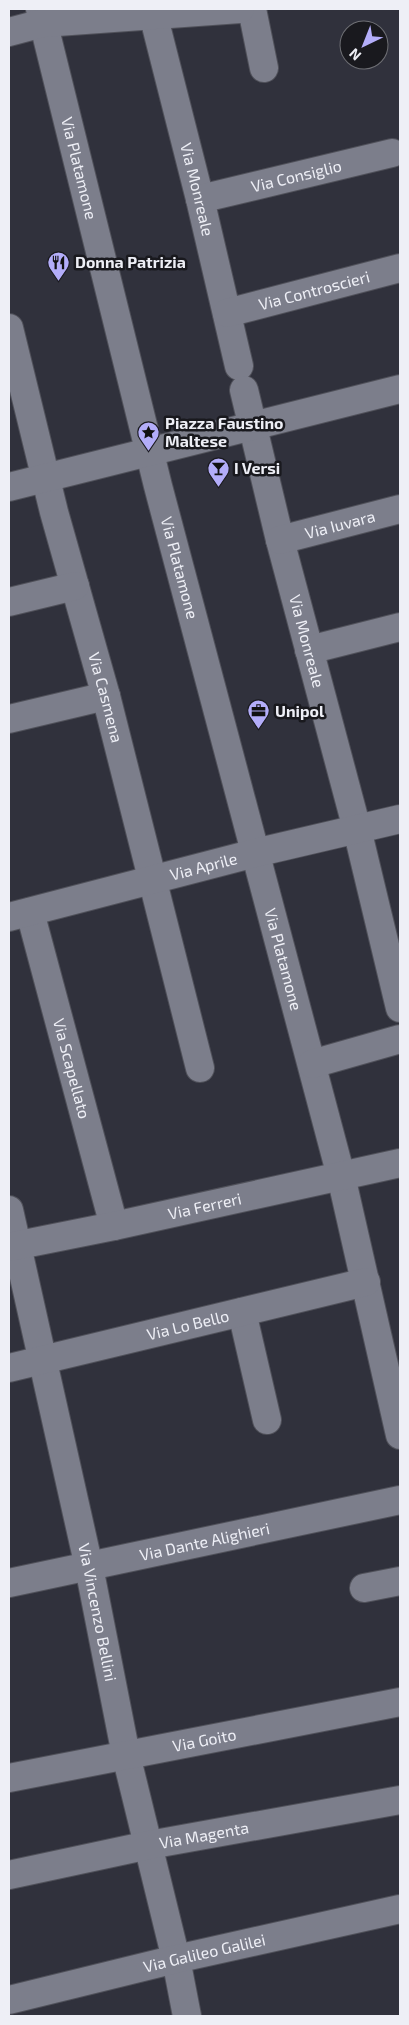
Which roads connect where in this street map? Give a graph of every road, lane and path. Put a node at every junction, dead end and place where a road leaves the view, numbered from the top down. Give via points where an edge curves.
1 (240, 9) edge
2 (252, 9) edge
3 (153, 14) junction
4 (42, 16) edge
5 (9, 32) edge
6 (264, 68) dead end
7 (392, 153) dead end
8 (200, 199) junction
9 (400, 268) edge
10 (227, 313) junction
11 (9, 328) edge
12 (400, 389) edge
13 (253, 426) junction
14 (149, 452) junction
15 (45, 478) junction
16 (9, 487) edge
17 (400, 509) edge
18 (280, 540) junction
19 (75, 586) junction
20 (9, 602) edge
21 (400, 627) edge
22 (309, 650) junction
23 (106, 696) junction
24 (9, 719) edge
25 (400, 819) edge
26 (357, 829) junction
27 (255, 853) junction
28 (153, 880) junction
29 (19, 914) edge
30 (390, 924) edge
31 (400, 1008) edge
32 (400, 1039) edge
33 (312, 1064) junction
34 (200, 1068) dead end
35 (400, 1163) edge
36 (341, 1176) junction
37 (9, 1210) edge
38 (114, 1226) junction
39 (12, 1246) edge
40 (366, 1282) junction
41 (242, 1312) junction
42 (41, 1359) junction
43 (9, 1368) edge
44 (267, 1420) dead end
45 (400, 1435) edge
46 (400, 1500) edge
47 (89, 1567) junction
48 (400, 1581) edge
49 (9, 1583) edge
50 (364, 1588) dead end
51 (400, 1702) edge
52 (126, 1755) junction
53 (9, 1778) edge
54 (400, 1800) edge
55 (149, 1845) junction
56 (9, 1876) edge
57 (400, 1909) edge
58 (176, 1959) junction
59 (9, 2000) edge
60 (187, 2016) edge

1 - 3 street
2 - 6 street
3 - 4 street
3 - 8 street, Via Monreale
4 - 5 street
4 - 14 street, Via Platamone
7 - 8 street, Via Consiglio
8 - 10 street, Via Monreale
9 - 10 street, Via Controscieri
10 - 13 street, Via Monreale
11 - 15 street, Via Casmena
12 - 13 street
13 - 14 street
13 - 18 street, Via Monreale
14 - 15 street
14 - 27 street, Via Platamone
15 - 16 street
15 - 19 street, Via Casmena
17 - 18 street, Via Iuvara
18 - 22 street, Via Monreale
19 - 20 street
19 - 23 street, Via Casmena
21 - 22 street
22 - 26 street, Via Monreale
23 - 24 street
23 - 28 street, Via Casmena
25 - 26 street, Via Aprile
26 - 27 street, Via Aprile
26 - 30 street, Via Monreale
27 - 28 street, Via Aprile
27 - 33 street, Via Platamone
28 - 29 street, Via Aprile
28 - 34 street, Via Casmena
29 - 38 street, Via Scapellato
30 - 31 street, Via Monreale
32 - 33 street
33 - 36 street, Via Platamone
35 - 36 street, Via Ferreri
36 - 38 street, Via Ferreri
36 - 40 street, Via Platamone
37 - 39 street, Via Vincenzo Bellini
38 - 39 street, Via Ferreri
39 - 42 street, Via Vincenzo Bellini
40 - 41 street, Via Lo Bello
40 - 45 street, Via Platamone
41 - 42 street, Via Lo Bello
41 - 44 street
42 - 43 street, Via Lo Bello
42 - 47 street, Via Vincenzo Bellini
46 - 47 street, Via Dante Alighieri
47 - 49 street, Via Dante Alighieri
47 - 52 street, Via Vincenzo Bellini
48 - 50 street
51 - 52 street, Via Goito
52 - 53 street, Via Goito
52 - 55 street, Via Vincenzo Bellini
54 - 55 street, Via Magenta
55 - 56 street, Via Magenta
55 - 58 street, Via Vincenzo Bellini
57 - 58 street, Via Galileo Galilei
58 - 59 street, Via Galileo Galilei
58 - 60 street, Via Vincenzo Bellini

